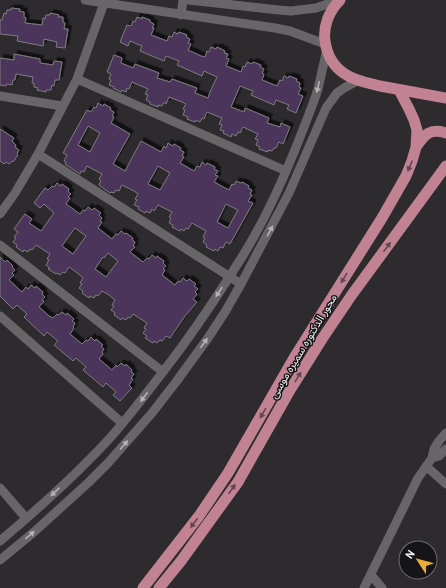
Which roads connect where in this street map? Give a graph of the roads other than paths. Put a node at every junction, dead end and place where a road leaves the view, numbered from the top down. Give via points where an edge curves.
1 (85, 0) edge
2 (183, 0) edge
3 (189, 0) edge
4 (340, 0) edge
5 (104, 3) junction
6 (181, 14) junction
7 (326, 47) junction
8 (77, 79) junction
9 (358, 81) junction
10 (399, 90) junction
11 (0, 96) edge
12 (446, 98) edge
13 (62, 106) junction
14 (446, 132) edge
15 (416, 147) junction
16 (38, 154) junction
17 (446, 166) edge
18 (286, 171) junction
19 (0, 214) edge
20 (0, 245) edge
21 (229, 276) junction
22 (241, 284) junction
23 (0, 316) edge
24 (163, 372) junction
25 (122, 423) junction
26 (446, 433) edge
27 (446, 450) edge
28 (432, 458) junction
29 (426, 466) junction
30 (77, 472) junction
31 (88, 483) junction
32 (446, 484) edge
33 (0, 488) edge
34 (26, 518) junction
35 (0, 541) edge
36 (0, 560) edge
37 (371, 575) junction
38 (143, 588) edge
39 (159, 588) edge
40 (364, 588) edge
41 (382, 588) edge

1 - 5 street
2 - 6 street
3 - 4 street via 291,11 316,8
4 - 7 main road via 327,20
5 - 6 street
5 - 8 street
6 - 7 street via 290,31
7 - 9 main road via 338,69
7 -> 18 street via 318,89
8 - 13 street
8 - 18 street
9 - 10 main road
22 -> 9 street via 289,193 326,108 337,93
10 - 12 main road
10 - 15 main road, محور الدكتوره سميره موسى via 417,130
11 - 13 street
13 - 16 street
14 - 15 main road via 431,132 424,136
15 -> 38 main road, محور الدكتوره سميره موسى via 406,176 294,358 228,473 199,516
16 - 19 street
16 - 21 street
39 -> 17 main road, محور الدكتوره سميره موسى via 238,482 322,339
18 - 21 street via 256,232
20 - 24 street
21 - 22 street
21 -> 24 street
31 -> 22 street via 108,464 176,382 208,338
23 - 25 street
24 -> 25 street
25 - 30 street
26 - 28 street via 436,445
27 - 28 street
28 - 29 street
29 - 32 street
29 - 37 street
30 - 31 street
30 -> 34 street
36 -> 31 street
33 - 34 street
34 - 35 street
37 - 40 street
37 - 41 street

